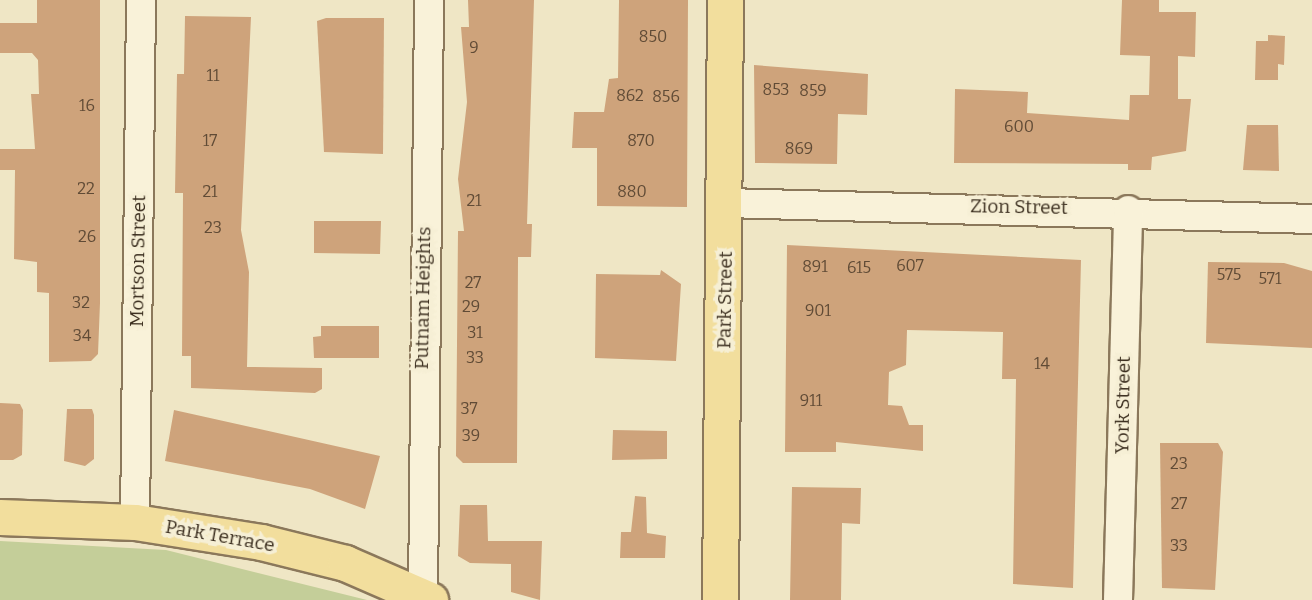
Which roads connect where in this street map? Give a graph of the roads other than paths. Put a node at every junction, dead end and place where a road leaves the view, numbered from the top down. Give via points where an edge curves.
1 (141, 0) edge
2 (429, 0) edge
3 (725, 0) edge
4 (726, 203) junction
5 (1128, 210) junction
6 (1312, 219) edge
7 (0, 517) edge
8 (135, 522) junction
9 (427, 598) edge
10 (720, 600) edge
11 (1118, 600) edge

1 - 8 street, Mortson Street
2 - 9 street, Putnam Heights
3 - 4 main road, Park Street
4 - 5 street, Zion Street
4 - 10 main road, Park Street
5 - 6 street, Zion Street
5 - 11 street, York Street
7 - 8 main road, Park Terrace
8 - 9 main road, Park Terrace via 301,551

